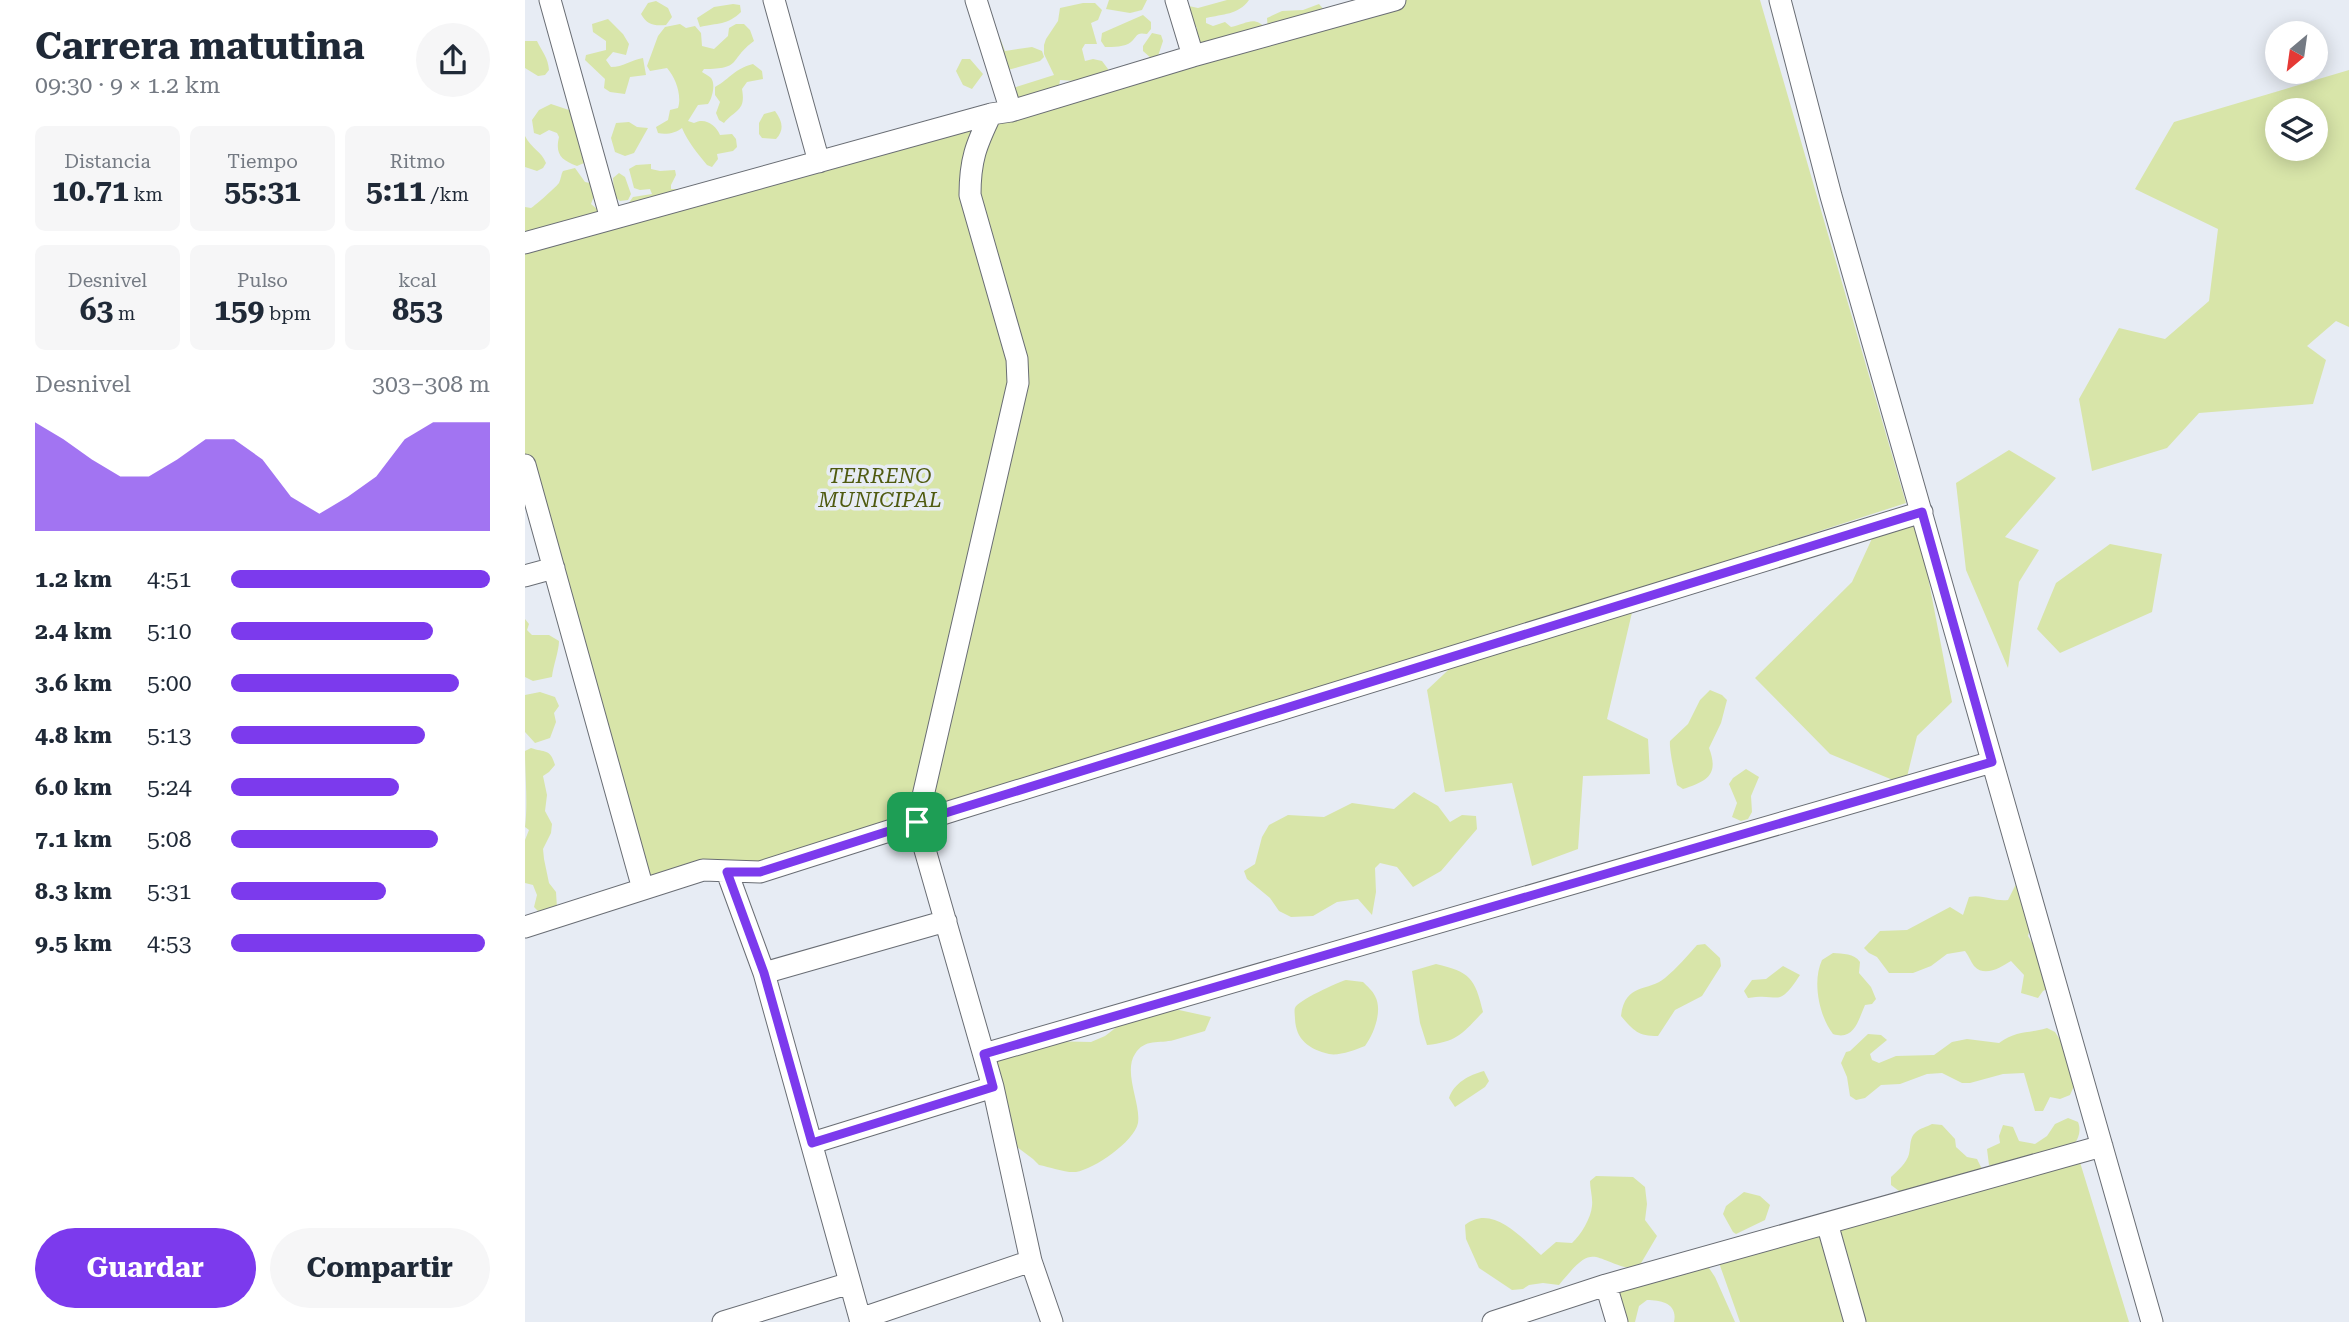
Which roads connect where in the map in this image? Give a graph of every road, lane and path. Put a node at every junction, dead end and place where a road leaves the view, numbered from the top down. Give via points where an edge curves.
1 (550, 0) edge
2 (774, 0) edge
3 (975, 0) edge
4 (1176, 0) edge
5 (1780, 0) edge
6 (1382, 2) edge
7 (1193, 56) junction
8 (1001, 113) junction
9 (819, 162) junction
10 (611, 219) junction
11 (525, 243) edge
12 (525, 465) edge
13 (1922, 512) junction
14 (554, 568) junction
15 (525, 576) edge
16 (1992, 762) junction
17 (917, 822) junction
18 (727, 872) junction
19 (643, 889) junction
20 (946, 921) junction
21 (525, 927) edge
22 (764, 973) junction
23 (984, 1054) junction
24 (993, 1087) junction
25 (812, 1143) junction
26 (2102, 1146) junction
27 (1827, 1223) junction
28 (1031, 1261) junction
29 (850, 1283) junction
30 (1606, 1285) junction
31 (860, 1320) edge
32 (723, 1322) edge
33 (1052, 1322) edge
34 (1493, 1322) edge
35 (1617, 1322) edge
36 (1856, 1322) edge
37 (2152, 1322) edge

1 - 10 street
2 - 9 street
3 - 8 street
4 - 7 street
5 - 13 street
6 - 7 street
7 - 8 street
8 - 9 street
8 - 17 street via 978,141 970,168 970,194 1017,359 1018,383
9 - 10 street
10 - 11 street
12 - 14 street
13 - 16 street
13 - 17 street
14 - 15 street
14 - 19 street
16 - 23 street
16 - 26 street
17 - 18 street via 760,872
17 - 20 street
18 - 19 street via 703,870
18 - 22 street
19 - 21 street
20 - 22 street
20 - 23 street
22 - 25 street
23 - 24 street
24 - 25 street
24 - 28 street
25 - 29 street
26 - 27 street
26 - 37 street
27 - 30 street
27 - 36 street
28 - 31 street
28 - 33 street
29 - 31 street
29 - 32 street
30 - 34 street
30 - 35 street

